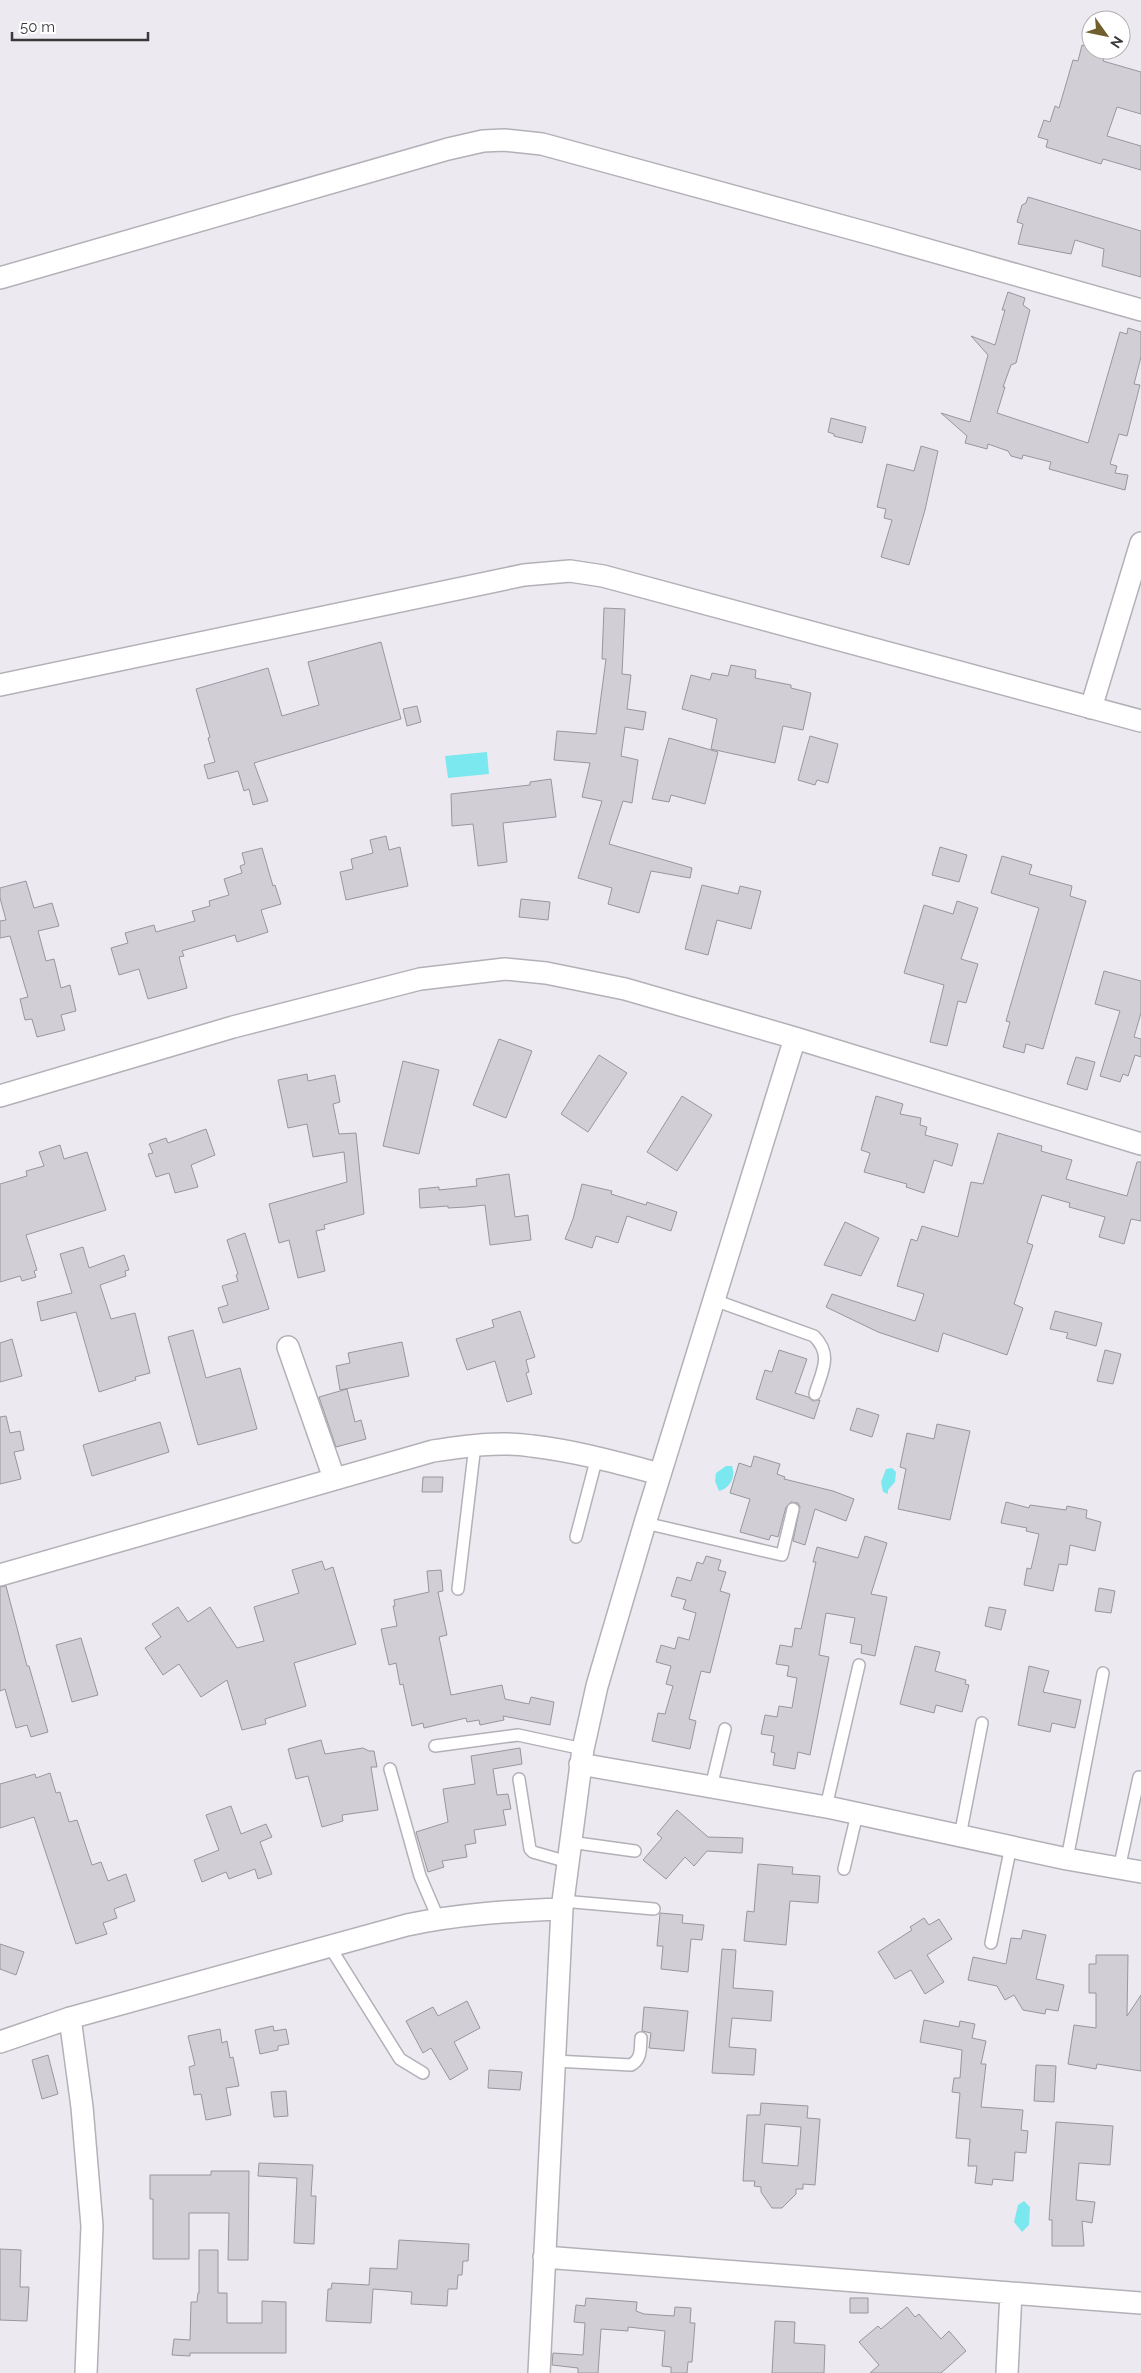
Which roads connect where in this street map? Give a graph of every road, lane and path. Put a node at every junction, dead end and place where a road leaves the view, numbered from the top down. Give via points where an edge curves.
1 (0, 278) edge
2 (1141, 310) edge
3 (1141, 543) edge
4 (0, 684) edge
5 (1092, 708) junction
6 (1141, 722) edge
7 (795, 1038) junction
8 (0, 1096) edge
9 (1141, 1144) edge
10 (714, 1300) junction
11 (288, 1347) dead end
12 (815, 1394) dead end
13 (475, 1444) junction
14 (597, 1457) junction
15 (660, 1474) junction
16 (334, 1478) junction
17 (794, 1509) dead end
18 (646, 1523) junction
19 (576, 1536) dead end
20 (0, 1575) edge
21 (458, 1589) dead end
22 (859, 1665) dead end
23 (1103, 1673) dead end
24 (982, 1723) dead end
25 (725, 1728) dead end
26 (435, 1746) dead end
27 (582, 1756) junction
28 (390, 1769) dead end
29 (1140, 1777) dead end
30 (519, 1780) dead end
31 (711, 1787) junction
32 (826, 1807) junction
33 (857, 1814) junction
34 (960, 1836) junction
35 (1011, 1846) junction
36 (635, 1851) dead end
37 (569, 1852) junction
38 (1067, 1859) junction
39 (844, 1869) dead end
40 (1119, 1869) junction
41 (1141, 1872) edge
42 (562, 1905) junction
43 (654, 1909) dead end
44 (438, 1918) junction
45 (991, 1943) dead end
46 (330, 1947) junction
47 (70, 2018) junction
48 (641, 2038) dead end
49 (0, 2042) edge
50 (555, 2061) junction
51 (423, 2073) dead end
52 (544, 2257) junction
53 (1011, 2293) junction
54 (1141, 2303) edge
55 (86, 2373) edge
56 (539, 2373) edge
57 (1007, 2373) edge

1 - 2 street via 448,149 504,140 542,144
3 - 5 street
4 - 5 street via 524,575 570,571 603,576
5 - 6 street
7 - 8 street via 625,989 546,973 505,969 420,979 392,986 233,1027
7 - 9 street
7 - 10 street
10 - 12 lane via 814,1336 823,1345 826,1358
10 - 15 street
11 - 16 street
13 - 14 street via 532,1446
13 - 16 street via 432,1451
13 - 21 lane
14 - 15 street
14 - 19 lane
15 - 18 street
16 - 20 street
17 - 18 lane via 782,1555
18 - 27 street via 595,1694
22 - 32 lane
23 - 38 lane
24 - 34 lane
25 - 31 lane
26 - 27 lane via 518,1734
27 - 31 street
27 - 37 street
28 - 44 lane via 420,1876
29 - 40 lane
30 - 37 lane via 530,1849 533,1852
31 - 32 street
32 - 33 street
33 - 34 street
33 - 39 lane
34 - 35 street
35 - 38 street
35 - 45 lane
36 - 37 lane
37 - 42 street
38 - 40 street
40 - 41 street
42 - 43 lane
42 - 44 street
42 - 50 street
44 - 46 street
46 - 47 street
46 - 51 lane via 400,2059
47 - 49 street
47 - 55 street via 82,2107 92,2226
48 - 50 lane via 640,2057 631,2065
50 - 52 street
52 - 53 street
52 - 56 street
53 - 54 street
53 - 57 street

